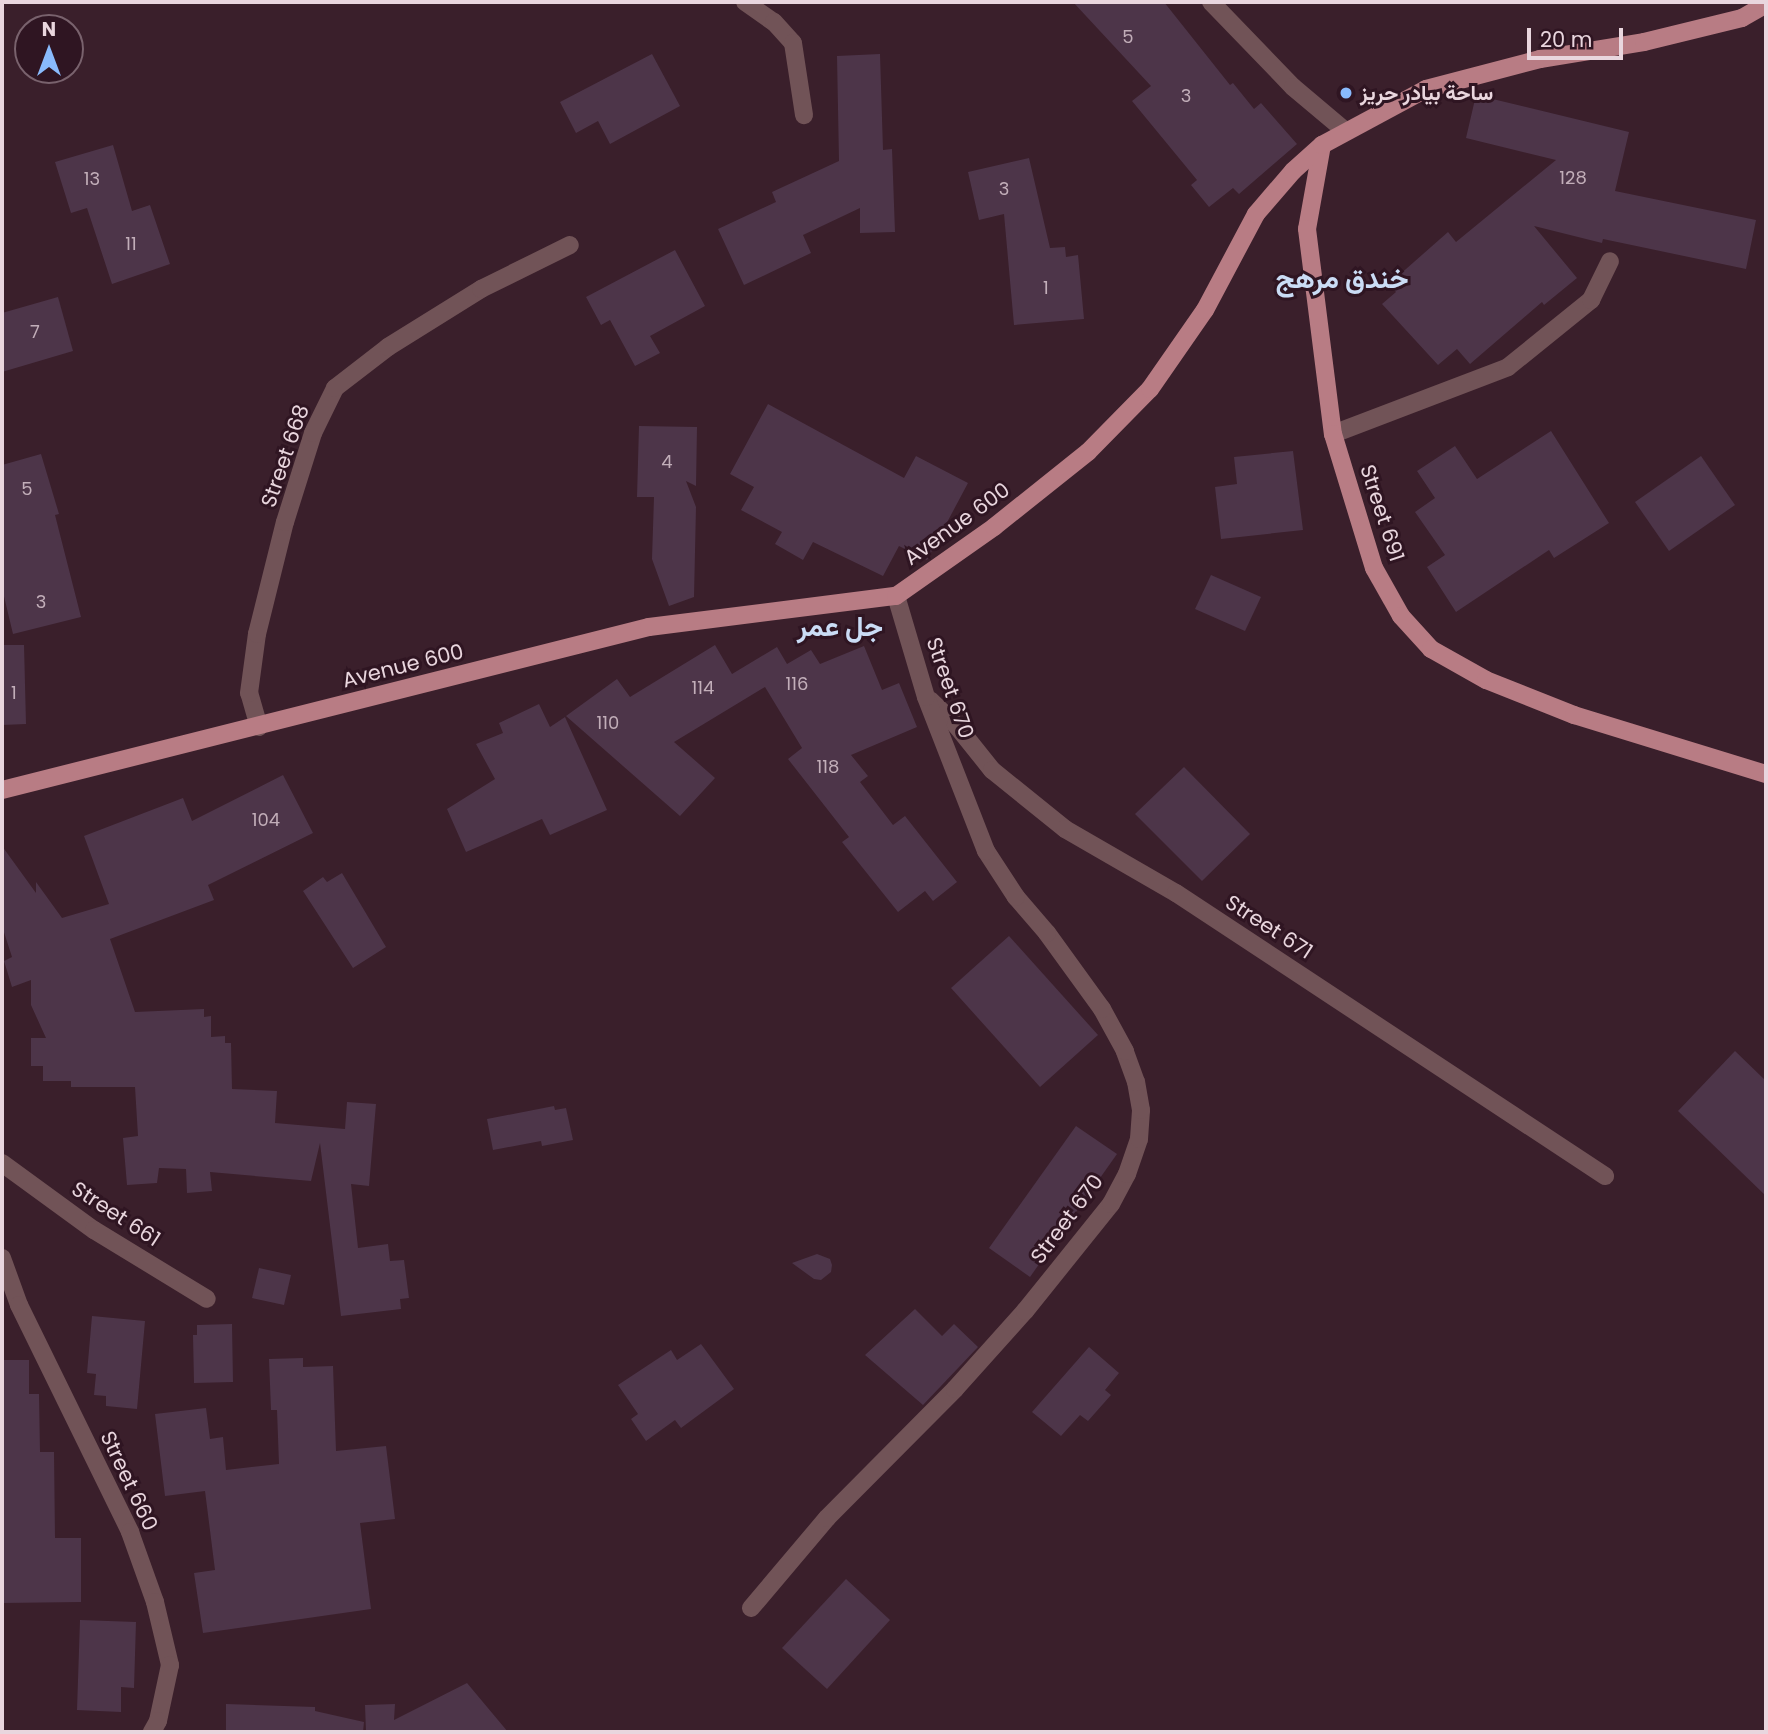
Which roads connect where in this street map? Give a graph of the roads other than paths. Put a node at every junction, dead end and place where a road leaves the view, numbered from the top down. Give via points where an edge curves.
1 (745, 2) edge
2 (1211, 2) edge
3 (1766, 4) edge
4 (804, 115) dead end
5 (1344, 130) junction
6 (1322, 145) junction
7 (570, 245) dead end
8 (1610, 261) dead end
9 (1333, 434) junction
10 (896, 596) junction
11 (926, 697) junction
12 (259, 727) junction
13 (1766, 774) edge
14 (2, 790) edge
15 (2, 1163) edge
16 (1605, 1176) dead end
17 (2, 1258) edge
18 (207, 1299) dead end
19 (751, 1608) dead end
20 (152, 1732) edge

1 - 4 street via 774,22 793,43
2 - 5 street via 1293,87
3 - 5 main road, Avenue 600 via 1742,18 1644,42 1540,59 1426,89
5 - 6 main road, Avenue 600
6 - 9 main road, Street 691 via 1307,229
6 - 10 main road, Avenue 600 via 1256,214 1205,310 1150,388 1088,452 994,527
7 - 12 street, Street 668 via 481,289 388,347 335,388 313,433 257,634 249,694
8 - 9 street via 1591,300 1508,367
9 - 13 main road, Street 691 via 1374,568 1401,616 1431,649 1486,680 1574,715
10 - 11 street, Street 670
10 - 12 main road, Avenue 600 via 649,627
11 - 16 street, Street 671 via 992,770 1055,822 1176,893
11 - 19 street, Street 670 via 986,851 1102,1009 1125,1051 1141,1110 1139,1139 1111,1203 1025,1311 940,1405 827,1518
12 - 14 main road, Avenue 600
15 - 18 street, Street 661 via 94,1230
17 - 20 street, Street 660 via 19,1305 130,1532 155,1602 170,1665

